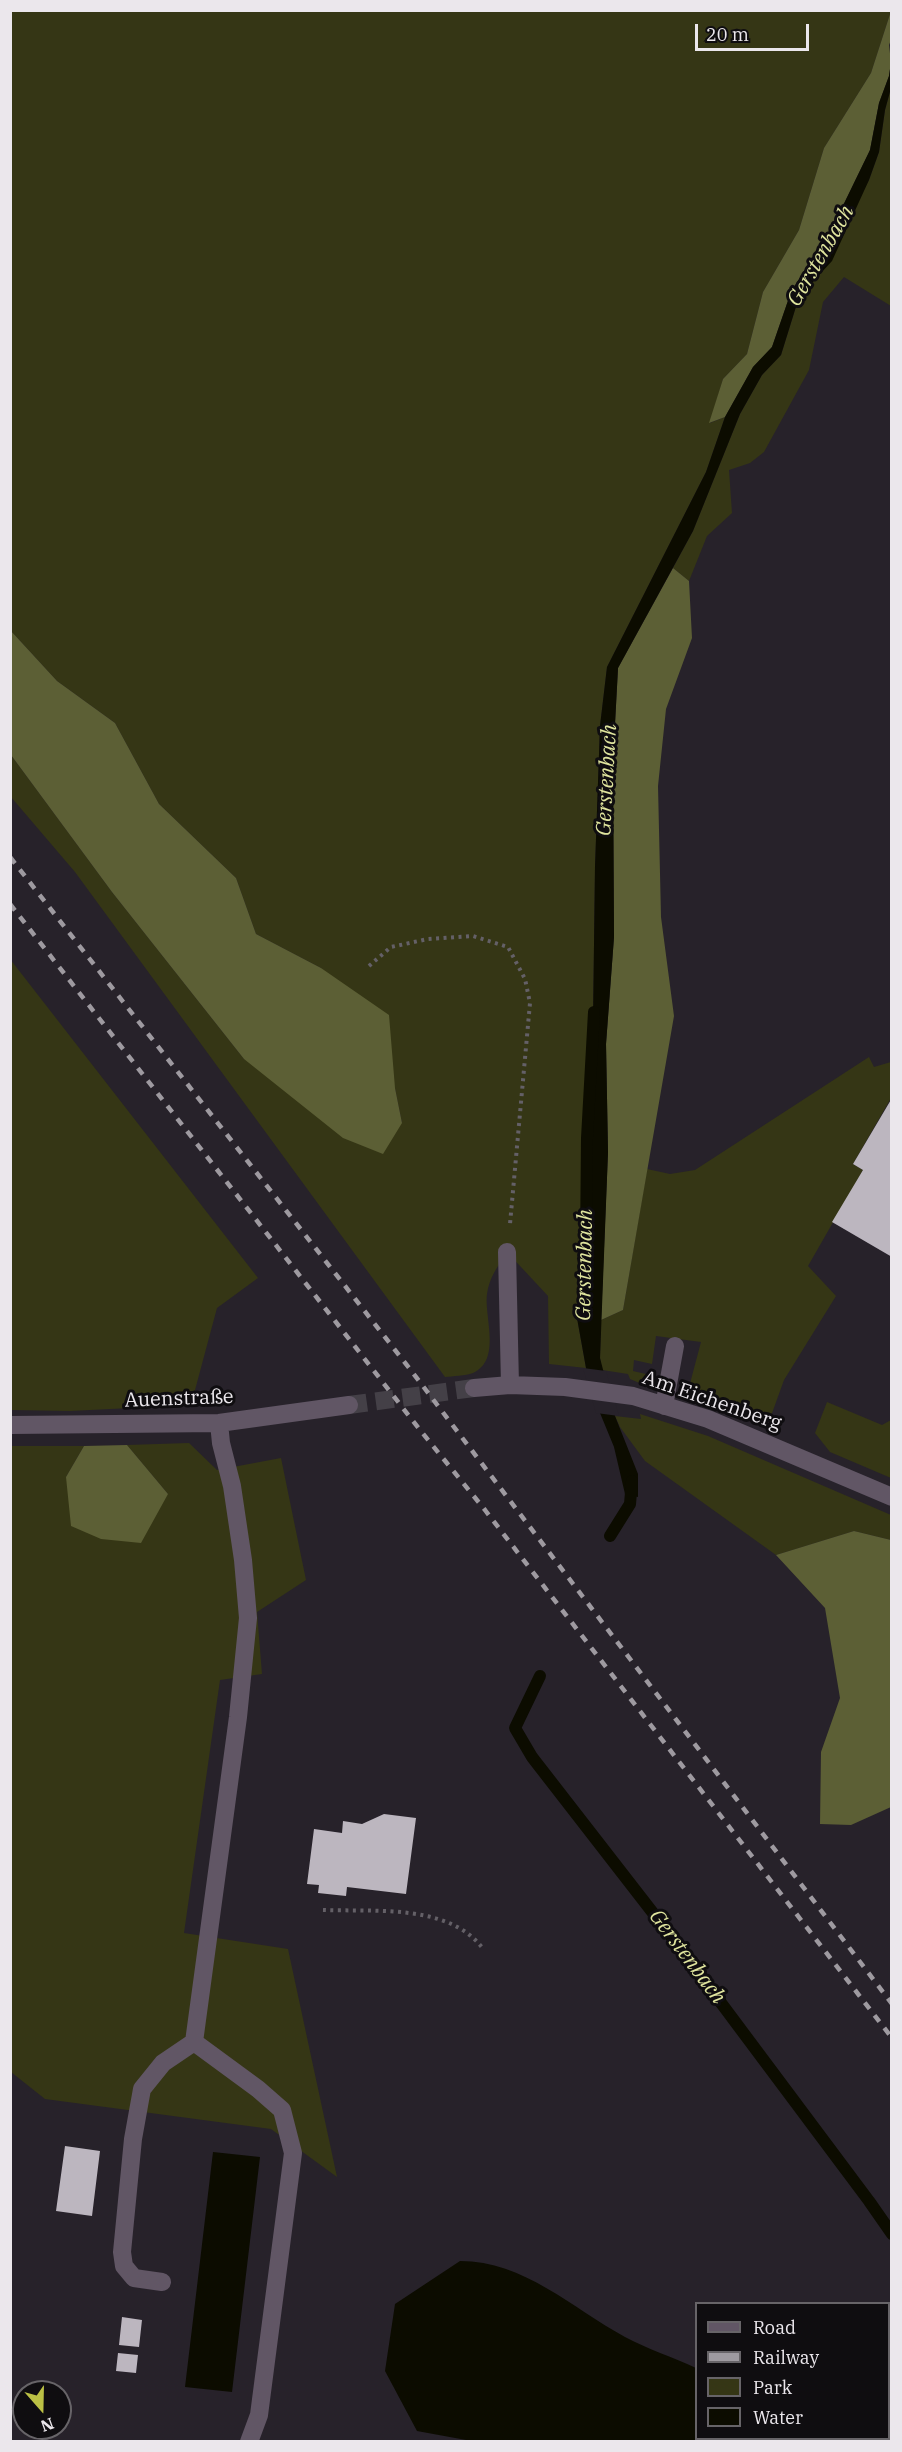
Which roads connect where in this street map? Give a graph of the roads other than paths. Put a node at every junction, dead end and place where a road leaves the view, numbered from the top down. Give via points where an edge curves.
1 (507, 1252) road end
2 (675, 1346) dead end
3 (510, 1385) junction
4 (474, 1388) tunnel mouth
5 (349, 1405) tunnel mouth
6 (664, 1406) junction
7 (219, 1423) junction
8 (10, 1425) edge
9 (891, 1497) edge
10 (194, 2042) junction
11 (162, 2282) dead end
12 (249, 2442) edge

1 - 3 street
2 - 6 street
3 - 4 street, Am Eichenberg
3 - 6 street, Am Eichenberg via 633,1396
5 - 7 street, Auenstraße
6 - 9 street, Am Eichenberg via 708,1419
7 - 8 street, Auenstraße
7 - 10 street via 242,1549 248,1618
10 - 11 street via 162,2063 142,2089 133,2139 124,2266 134,2278
10 - 12 street via 282,2110 293,2153 259,2415

